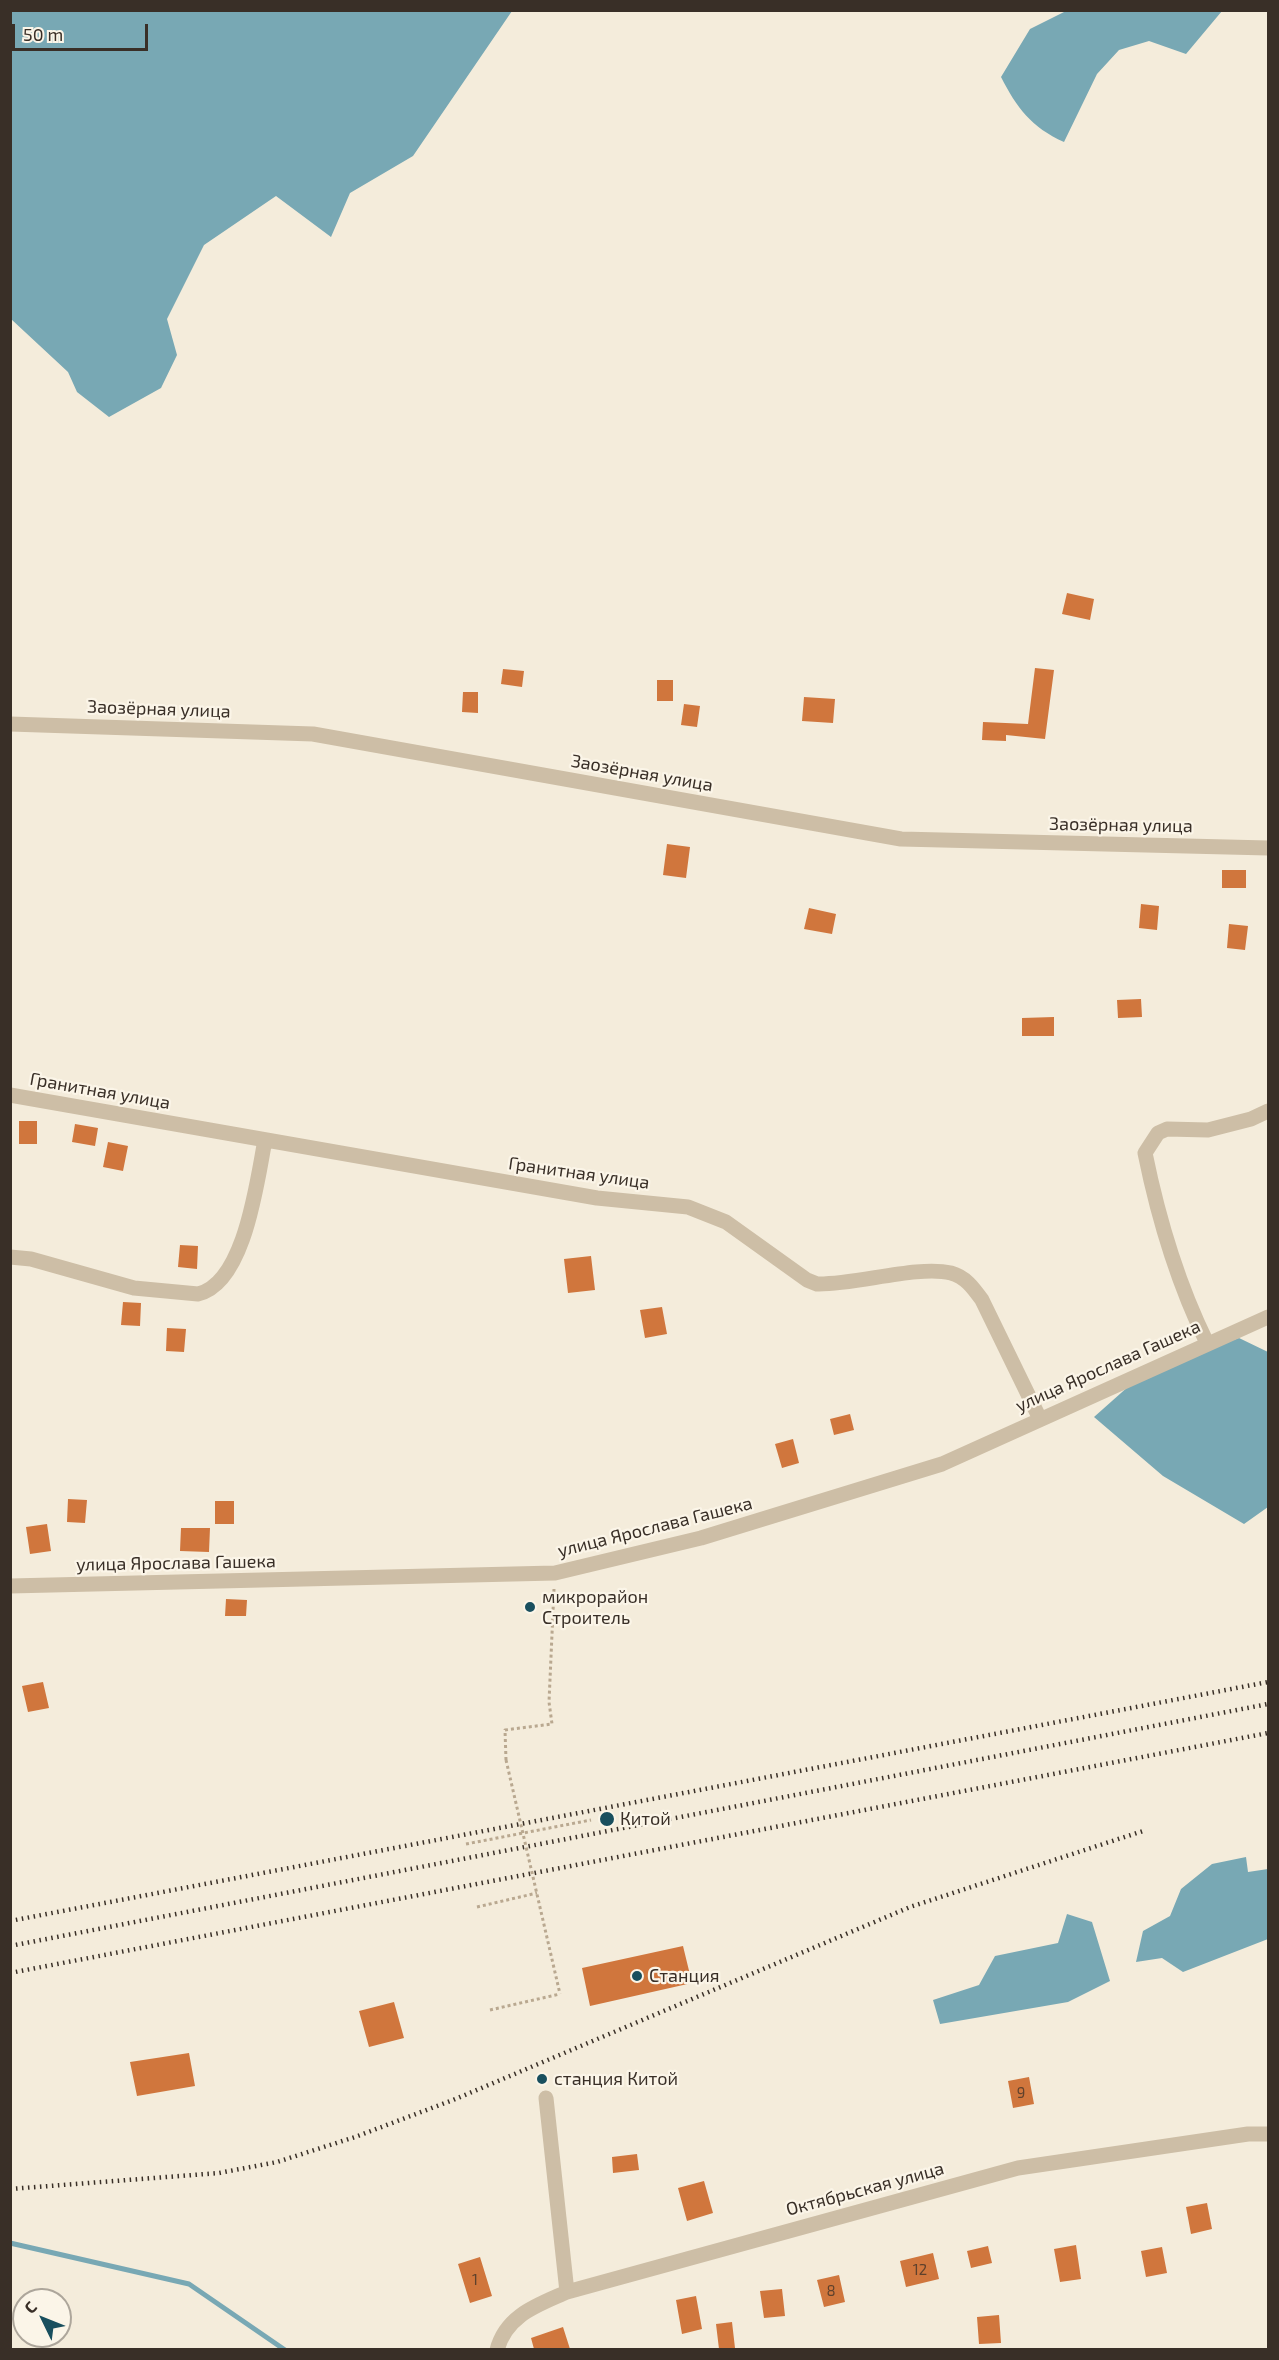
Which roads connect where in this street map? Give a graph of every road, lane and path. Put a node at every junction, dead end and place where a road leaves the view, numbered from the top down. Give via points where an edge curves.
1 (10, 724) edge
2 (1269, 848) edge
3 (10, 1095) edge
4 (1269, 1111) edge
5 (266, 1140) junction
6 (10, 1257) edge
7 (1269, 1317) edge
8 (1206, 1343) junction
9 (1040, 1419) junction
10 (555, 1573) junction
11 (10, 1586) edge
12 (591, 1820) dead end
13 (523, 1832) junction
14 (466, 1844) dead end
15 (537, 1893) junction
16 (477, 1907) dead end
17 (490, 2010) dead end
18 (546, 2098) dead end
19 (1269, 2134) edge
20 (567, 2292) junction
21 (497, 2347) edge

1 - 2 street, Заозёрная улица via 313,734 901,839
3 - 5 street, Гранитная улица
4 - 8 street via 1208,1130 1167,1129 1158,1133 1145,1153 1188,1305
5 - 6 street via 247,1226 236,1256 217,1285 207,1292 134,1288 31,1259
5 - 9 street, Гранитная улица via 597,1198 688,1207 726,1222 817,1284 933,1271 952,1273 971,1285 982,1300
7 - 8 street, улица Ярослава Гашека
8 - 9 street, улица Ярослава Гашека
9 - 10 street, улица Ярослава Гашека via 942,1464 701,1538
10 - 11 street, улица Ярослава Гашека
10 - 13 path, bridge via 549,1702 552,1724 505,1730 506,1760
12 - 13 path
13 - 14 path
13 - 15 path, bridge
15 - 16 path
15 - 17 path, bridge via 560,1994
18 - 20 street
19 - 20 street, Октябрьская улица via 1018,2168
20 - 21 street, Октябрьская улица via 523,2311 507,2328

